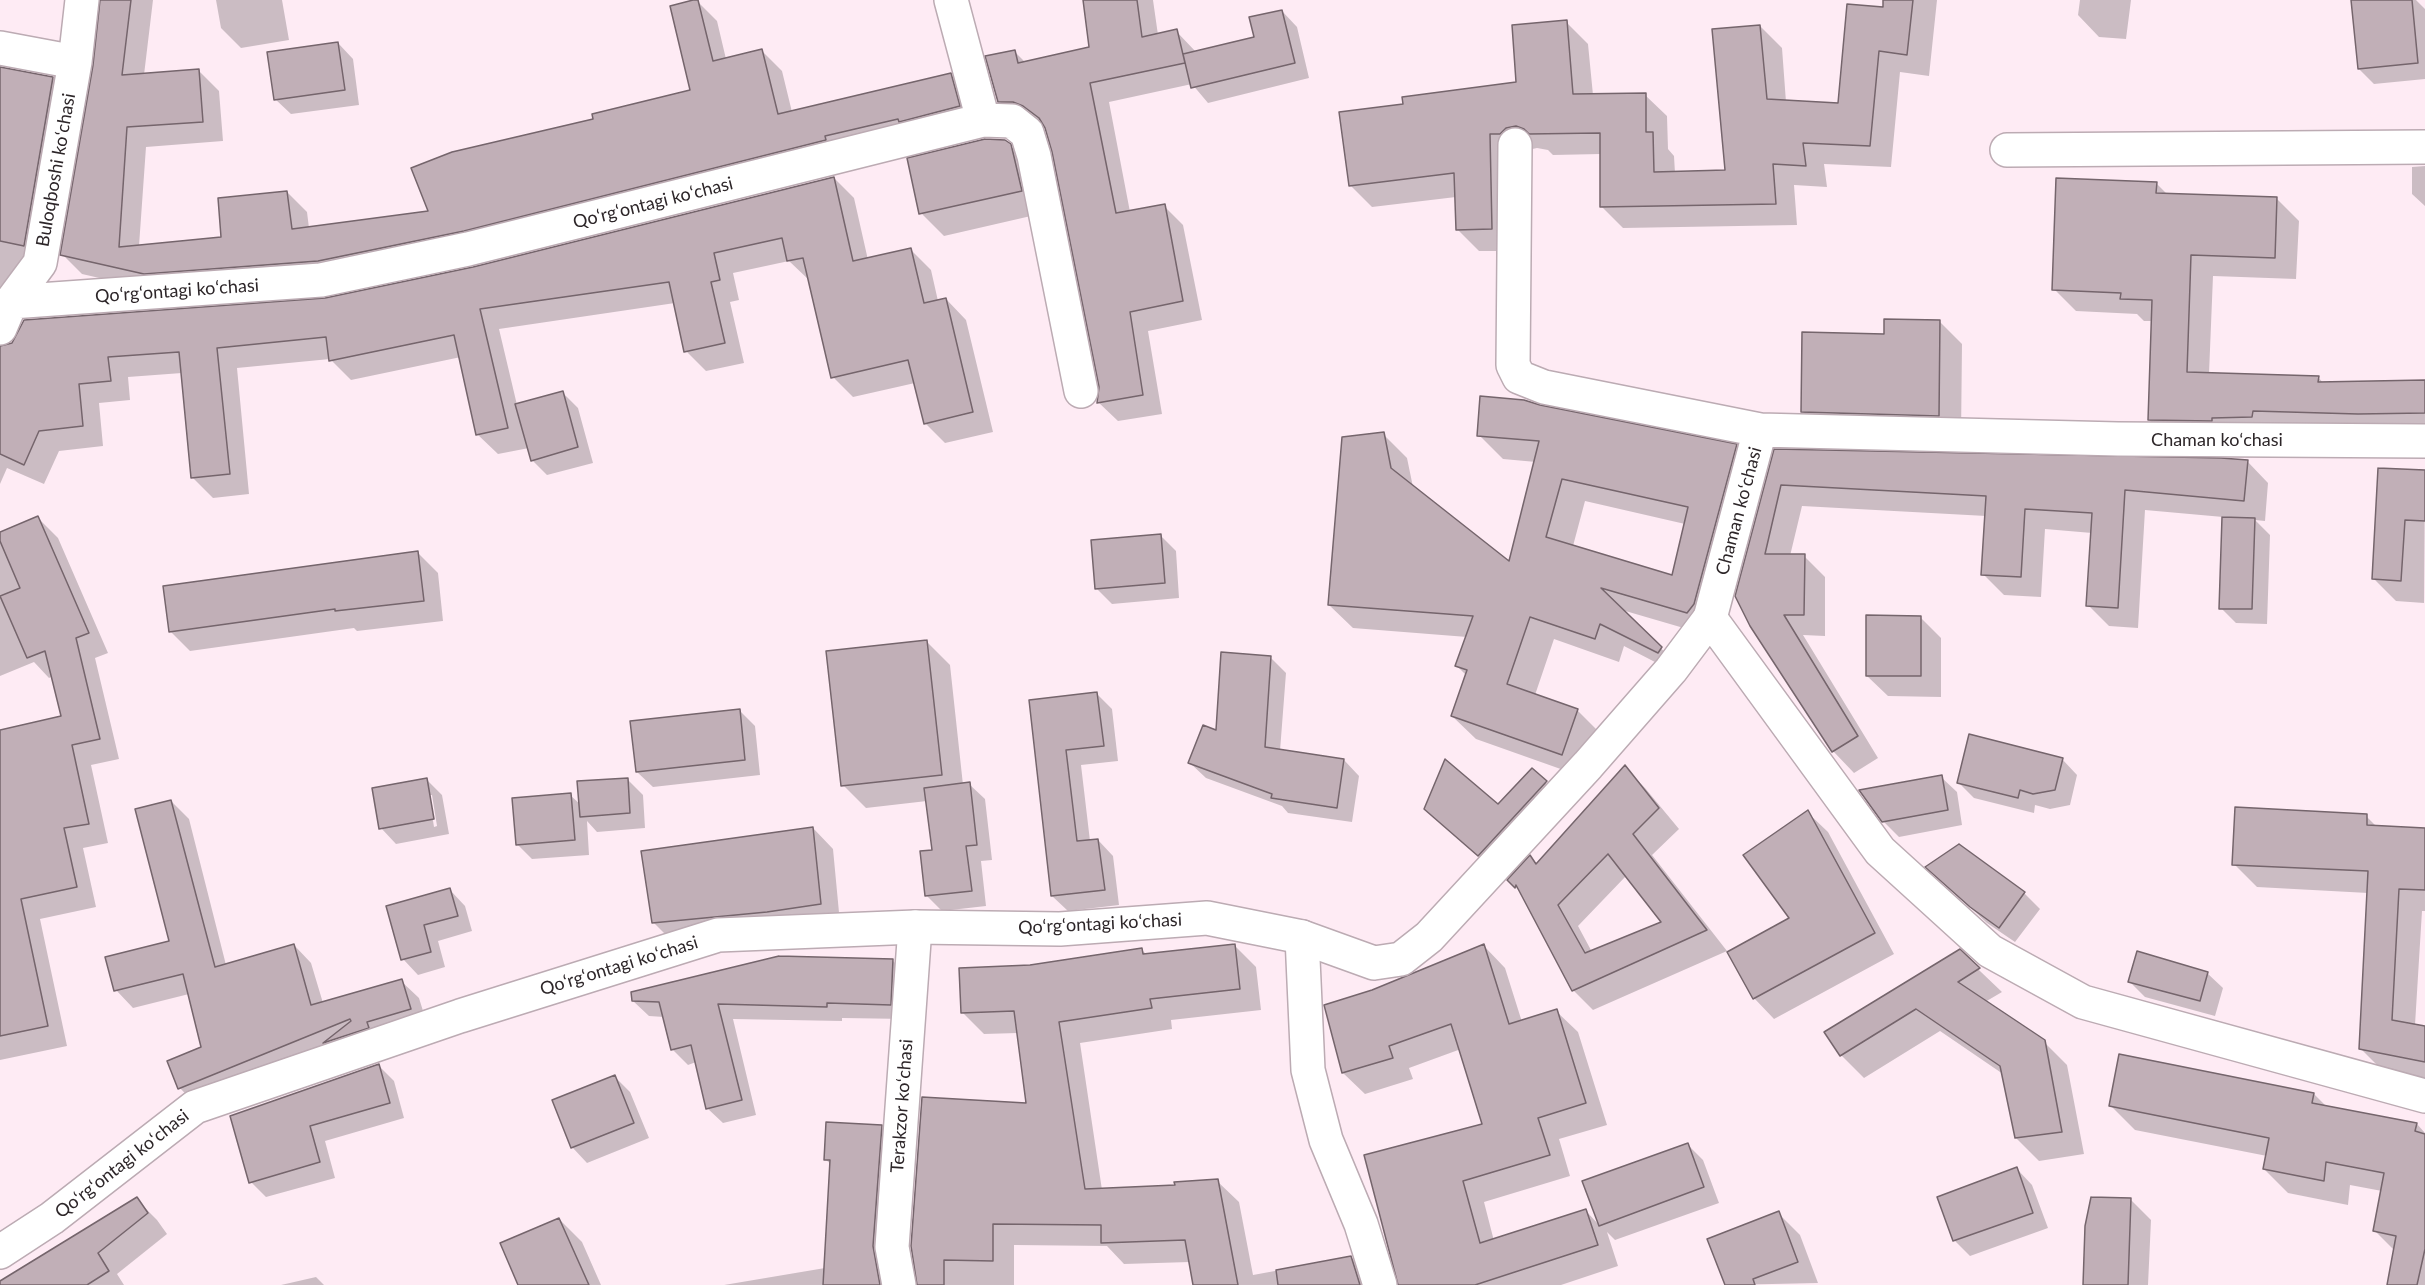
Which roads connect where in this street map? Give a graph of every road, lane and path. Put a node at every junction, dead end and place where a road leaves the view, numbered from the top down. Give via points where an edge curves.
1 (82, 0) edge
2 (951, 0) edge
3 (0, 48) edge
4 (75, 62) junction
5 (983, 120) junction
6 (1515, 145) dead end
7 (2425, 147) edge
8 (2007, 150) dead end
9 (5, 315) edge
10 (1081, 391) dead end
11 (1760, 430) junction
12 (2425, 441) edge
13 (1710, 618) junction
14 (915, 927) junction
15 (1302, 937) junction
16 (2425, 1096) edge
17 (0, 1252) edge
18 (899, 1285) edge
19 (1380, 1285) edge

1 - 4 street, Buloqboshi koʻchasi
2 - 5 street
3 - 4 street
4 - 9 street, Buloqboshi koʻchasi via 40,263
5 - 9 street, Qoʻrgʻontagi koʻchasi via 468,249 321,280
5 - 10 street, Qoʻrgʻontagi koʻchasi via 1012,121 1027,133
6 - 11 street via 1513,365 1519,377 1544,387
7 - 8 street
11 - 12 street, Chaman koʻchasi via 2118,439
11 - 13 street, Chaman koʻchasi
13 - 15 street, Chaman koʻchasi via 1671,670 1588,765 1429,937 1401,959 1374,963
13 - 16 street via 1880,851 1990,951 2083,1002
14 - 15 street, Qoʻrgʻontagi koʻchasi via 1060,929 1207,918
14 - 17 street, Qoʻrgʻontagi koʻchasi via 718,935 460,1016 195,1107 52,1218
14 - 18 street, Terakzor koʻchasi via 892,1247
15 - 19 street via 1308,1070 1326,1140 1361,1224

